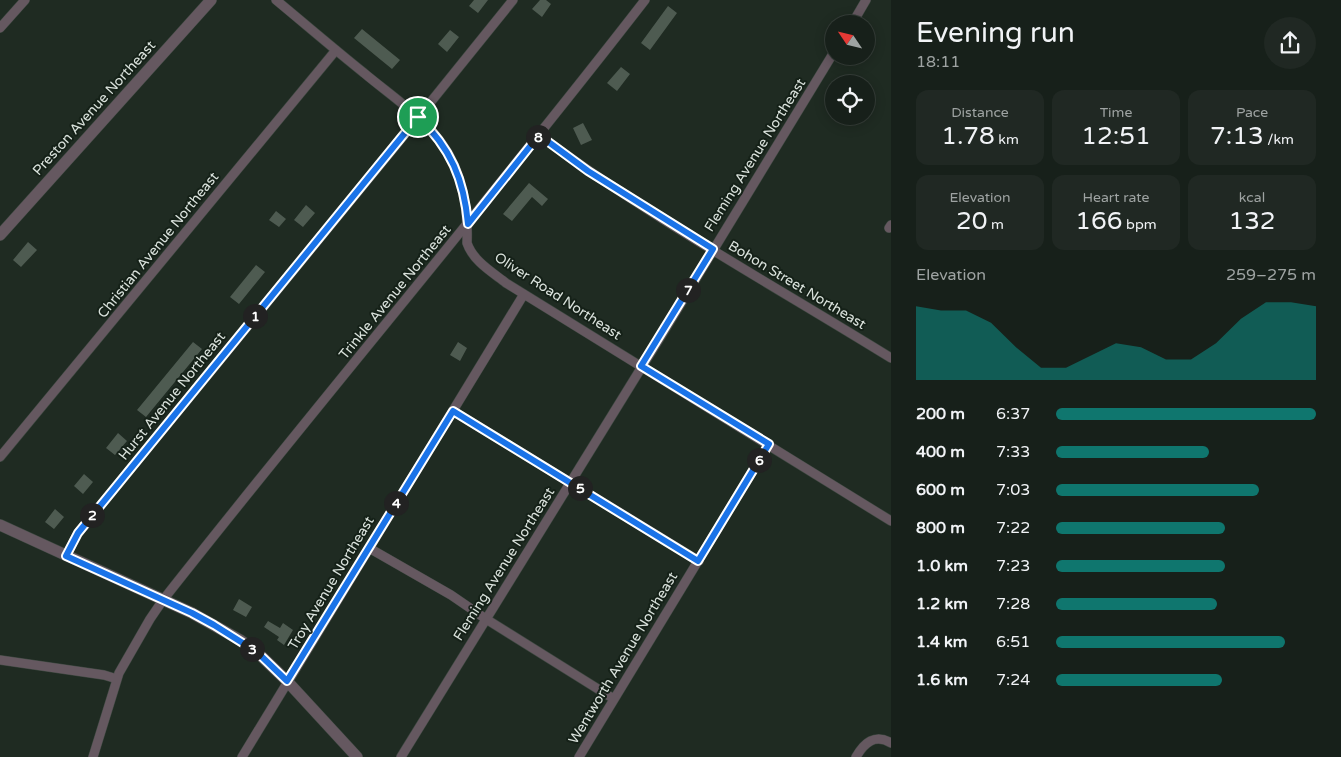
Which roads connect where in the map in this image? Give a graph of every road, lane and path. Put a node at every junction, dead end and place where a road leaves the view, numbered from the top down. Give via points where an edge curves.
1 (25, 0) edge
2 (211, 0) edge
3 (276, 0) edge
4 (513, 0) edge
5 (645, 0) edge
6 (866, 0) edge
7 (857, 15) edge
8 (0, 28) edge
9 (336, 50) junction
10 (826, 65) edge
11 (418, 117) junction
12 (539, 135) junction
13 (468, 224) junction
14 (2, 228) edge
15 (713, 249) junction
16 (524, 294) junction
17 (891, 358) edge
18 (641, 366) junction
19 (453, 411) junction
20 (769, 444) junction
21 (0, 457) edge
22 (571, 482) junction
23 (891, 521) edge
24 (0, 525) edge
25 (369, 548) junction
26 (66, 556) junction
27 (698, 561) junction
28 (164, 600) junction
29 (486, 619) junction
30 (0, 660) edge
31 (117, 679) junction
32 (287, 681) junction
33 (614, 699) junction
34 (891, 743) edge
35 (93, 757) edge
36 (242, 757) edge
37 (357, 757) edge
38 (401, 757) edge
39 (579, 757) edge
40 (856, 757) edge

1 - 8 street
2 - 14 street, Preston Avenue Northeast
3 - 9 street, Oliver Road Northeast
4 - 11 street, Hurst Avenue Northeast
5 - 12 street, Trinkle Avenue Northeast
6 - 7 street
9 - 11 street, Oliver Road Northeast
9 - 21 street, Christian Avenue Northeast
10 - 15 street, Fleming Avenue Northeast
11 - 13 street, Oliver Road Northeast via 440,141 455,165
11 - 26 street, Hurst Avenue Northeast via 78,533
12 - 13 street, Trinkle Avenue Northeast
12 - 15 street, Bohon Street Northeast via 588,171
13 - 16 street, Oliver Road Northeast via 468,243 472,254 492,273
13 - 28 street, Trinkle Avenue Northeast
15 - 17 street, Bohon Street Northeast
15 - 18 street, Fleming Avenue Northeast
16 - 18 street, Oliver Road Northeast
16 - 19 street, Troy Avenue Northeast
18 - 20 street, Oliver Road Northeast
18 - 22 street, Fleming Avenue Northeast
19 - 22 street
19 - 25 street, Troy Avenue Northeast
20 - 23 street, Oliver Road Northeast
20 - 27 street, Wentworth Avenue Northeast
22 - 27 street
22 - 29 street, Fleming Avenue Northeast
24 - 26 street
25 - 29 street via 419,575
25 - 32 street, Troy Avenue Northeast
26 - 28 street
27 - 33 street, Wentworth Avenue Northeast
28 - 31 street, Trinkle Avenue Northeast
28 - 32 street via 240,640
29 - 33 street
29 - 38 street, Fleming Avenue Northeast
30 - 31 street
31 - 35 street, Trinkle Avenue Northeast
32 - 36 street, Troy Avenue Northeast
32 - 37 street
33 - 39 street, Wentworth Avenue Northeast
34 - 40 street via 873,739

